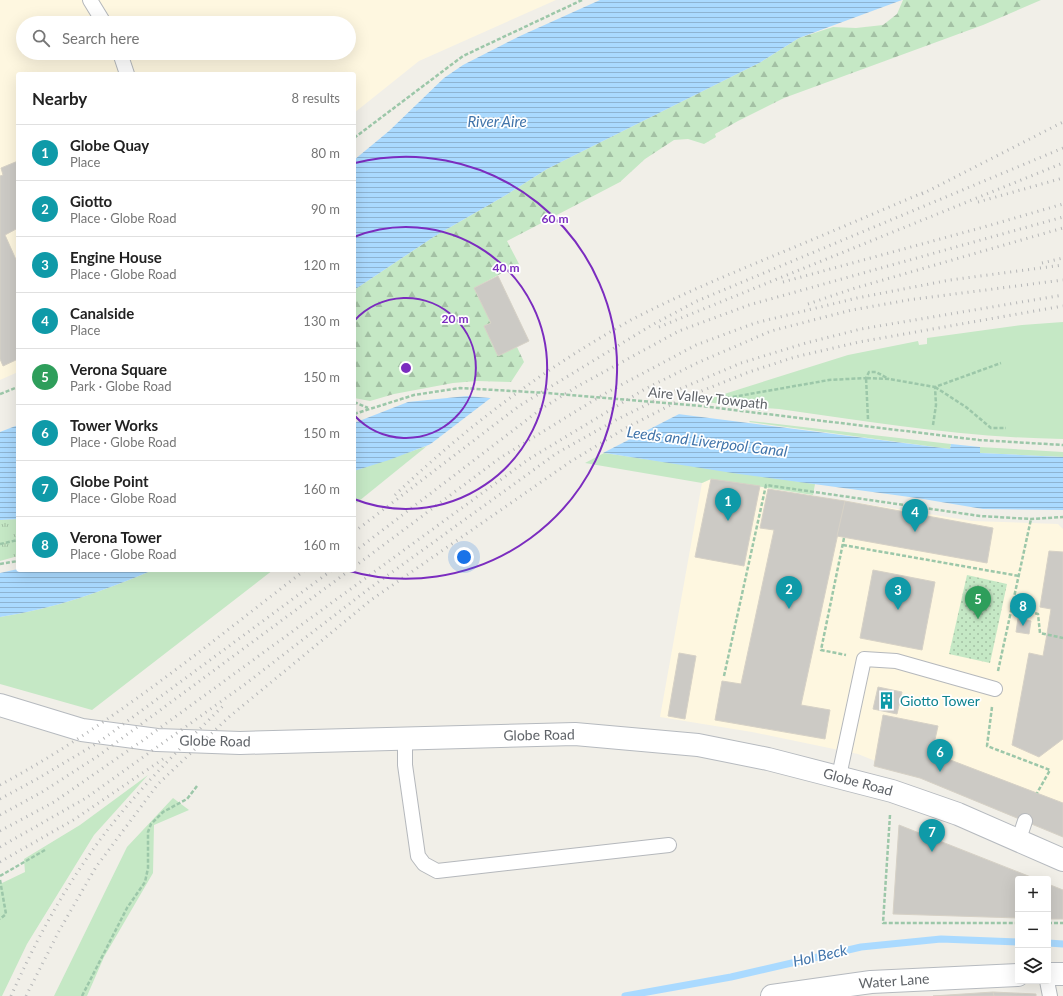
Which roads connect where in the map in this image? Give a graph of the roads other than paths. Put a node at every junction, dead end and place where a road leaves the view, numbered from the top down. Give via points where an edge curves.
1 (90, 0) edge
2 (100, 16) edge
3 (122, 60) edge
4 (125, 72) edge
5 (995, 688) road end
6 (0, 705) edge
7 (405, 738) junction
8 (839, 776) junction
9 (1025, 821) dead end
10 (1018, 842) junction
11 (669, 845) dead end
12 (1063, 860) edge
13 (1051, 974) edge
14 (1063, 974) edge
15 (1015, 975) edge
16 (1048, 984) edge
17 (874, 989) edge
18 (808, 993) edge
19 (772, 996) edge
20 (1050, 996) edge

1 - 2 lane
3 - 4 lane
5 - 8 lane via 896,662 864,659
6 - 7 street, Globe Road via 82,730 157,740 240,743
7 - 8 street, Globe Road via 576,734 698,745
7 - 11 lane via 405,765 418,856 424,864 437,871
8 - 10 street, Globe Road via 958,814
9 - 10 lane
10 - 12 street, Globe Road
13 - 14 street
15 - 17 street, Water Lane
16 - 20 lane
17 - 18 street, Water Lane
18 - 19 street, Water Lane

